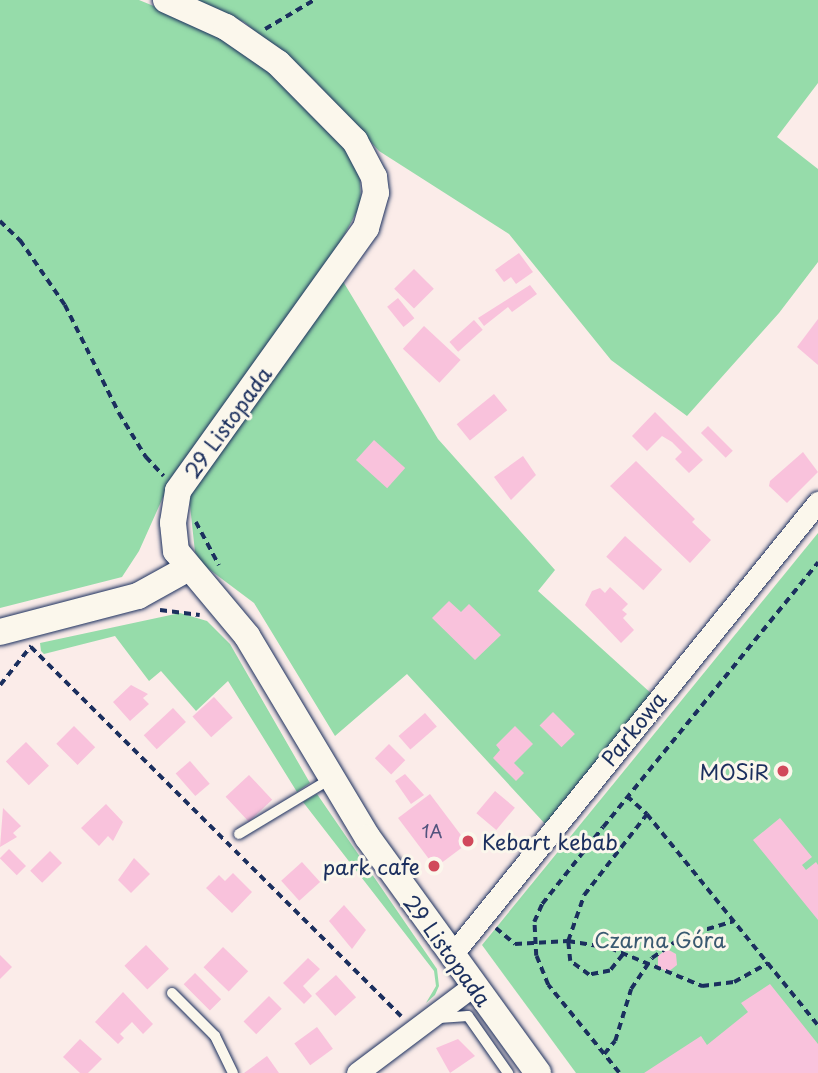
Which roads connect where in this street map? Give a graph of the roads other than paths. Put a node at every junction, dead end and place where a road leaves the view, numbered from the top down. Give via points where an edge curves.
1 (166, 0) edge
2 (818, 502) edge
3 (187, 569) junction
4 (0, 632) edge
5 (330, 779) junction
6 (239, 834) dead end
7 (451, 956) junction
8 (473, 986) junction
9 (172, 993) dead end
10 (435, 1013) junction
11 (233, 1073) edge
12 (357, 1073) edge
13 (508, 1073) edge
14 (538, 1073) edge

1 - 3 street, 29 Listopada via 248,40 304,87 355,141 374,177 376,193 366,228 178,491 173,538
2 - 7 street, Parkowa
3 - 4 street via 138,596 32,635
3 - 5 street, 29 Listopada via 247,636
5 - 6 lane
5 - 7 street, 29 Listopada
7 - 8 street, 29 Listopada
8 - 10 street
8 - 14 street, 29 Listopada
9 - 11 lane via 215,1035
10 - 12 street
10 - 13 lane via 442,1021 453,1015 468,1016

